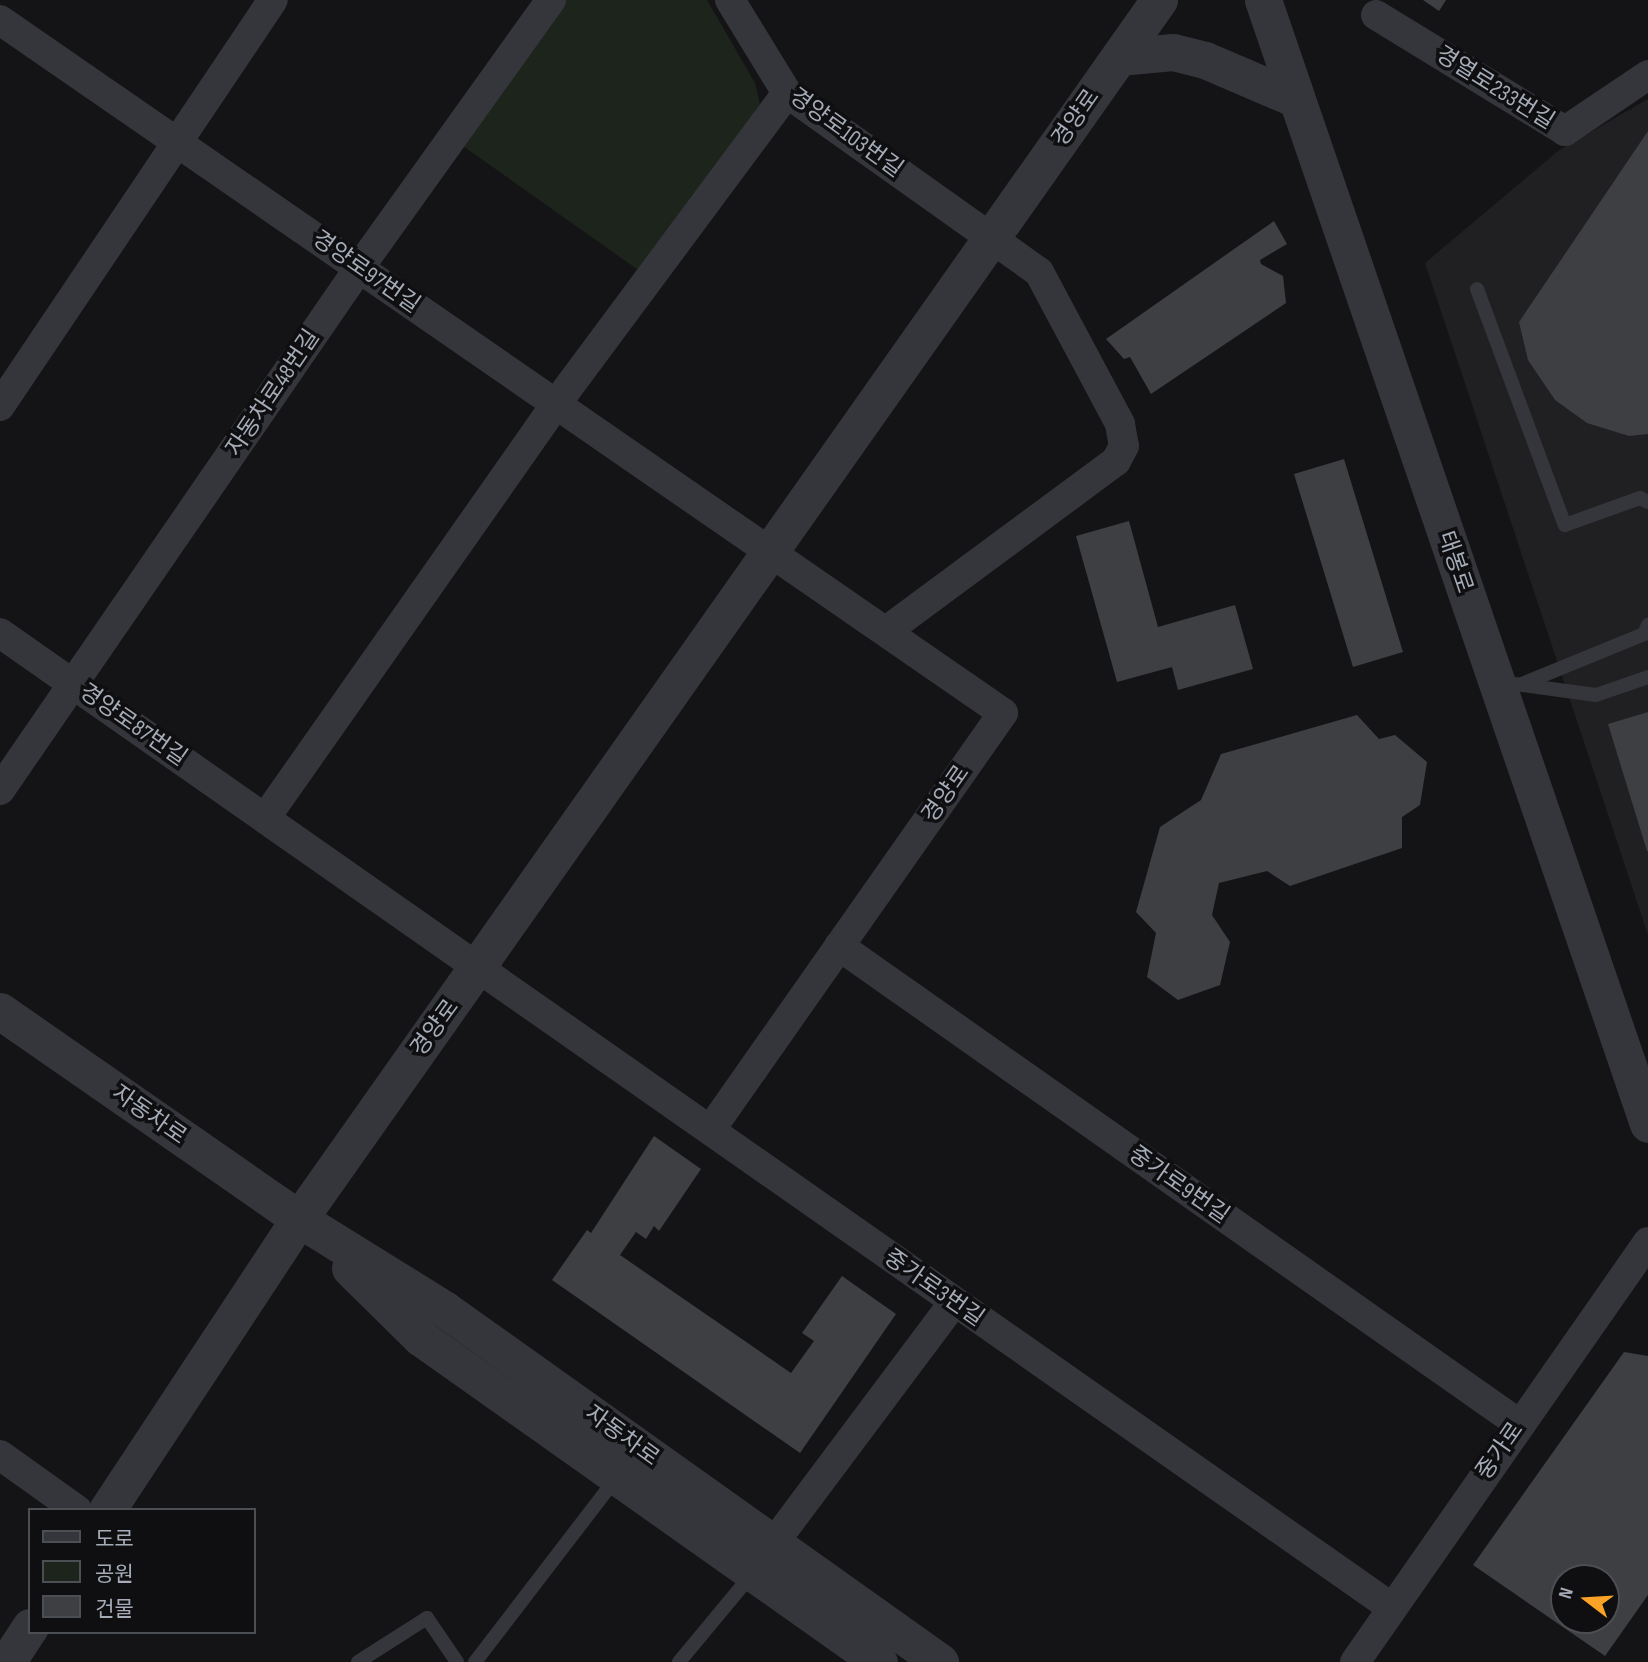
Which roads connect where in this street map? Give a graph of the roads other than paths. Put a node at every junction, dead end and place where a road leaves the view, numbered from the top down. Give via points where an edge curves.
1 (273, 0) edge
2 (551, 0) edge
3 (730, 0) edge
4 (1159, 0) edge
5 (1263, 0) edge
6 (1376, 15) dead end
7 (0, 20) edge
8 (1132, 29) edge
9 (1648, 75) edge
10 (787, 93) junction
11 (1296, 99) junction
12 (175, 141) junction
13 (993, 237) junction
14 (359, 268) junction
15 (1476, 289) dead end
16 (556, 404) junction
17 (0, 405) edge
18 (1648, 502) edge
19 (770, 551) junction
20 (1648, 625) edge
21 (886, 631) junction
22 (0, 633) edge
23 (1648, 677) edge
24 (1508, 683) junction
25 (74, 685) junction
26 (0, 790) edge
27 (266, 817) junction
28 (839, 946) junction
29 (480, 966) junction
30 (0, 1011) edge
31 (1648, 1124) edge
32 (711, 1129) junction
33 (299, 1219) junction
34 (1648, 1242) edge
35 (954, 1302) junction
36 (1519, 1424) junction
37 (0, 1455) edge
38 (616, 1478) junction
39 (75, 1508) edge
40 (108, 1508) edge
41 (774, 1544) junction
42 (753, 1573) junction
43 (1391, 1607) junction
44 (28, 1630) edge
45 (7, 1662) edge
46 (358, 1662) edge
47 (457, 1662) edge
48 (475, 1662) edge
49 (679, 1662) edge
50 (879, 1662) edge
51 (940, 1662) edge
52 (1355, 1662) edge

1 - 12 street
2 - 14 street, 자동차로48번길
3 - 10 street, 경양로103번길
4 - 8 street, 경양로
5 - 11 street, 태봉로
6 - 9 street, 경열로233번길 via 1565,131
7 - 12 street, 경양로97번길
8 - 11 street via 1173,52 1205,60
8 - 13 street, 경양로
10 - 13 street, 경양로103번길
10 - 16 street
11 - 24 street, 태봉로
12 - 14 street, 경양로97번길
12 - 17 street
13 - 19 street, 경양로
13 - 21 street via 1039,272 1120,424 1124,446 1116,461
14 - 16 street, 경양로97번길
14 - 25 street, 자동차로48번길
15 - 18 lane via 1565,525 1640,498
16 - 19 street, 경양로97번길
16 - 27 street
19 - 21 street, 경양로
19 - 29 street, 경양로
20 - 24 lane via 1644,634
21 - 28 street, 경양로 via 1003,713
22 - 25 street, 경양로87번길
23 - 24 lane via 1596,695
24 - 31 street, 태봉로
25 - 26 street, 자동차로48번길
25 - 27 street, 경양로87번길
27 - 29 street, 경양로87번길
28 - 32 street, 경양로
28 - 36 street, 중가로9번길
29 - 32 street, 중가로3번길
29 - 33 street, 경양로
30 - 33 street, 자동차로
32 - 35 street, 중가로3번길
33 - 38 street, 자동차로 via 421,1338
33 - 40 street, 경양로
33 - 41 street, 자동차로 via 444,1309
34 - 36 street, 중가로
35 - 41 street
35 - 43 street, 중가로3번길
36 - 43 street, 중가로
37 - 39 street
38 - 42 street, 자동차로
38 - 48 lane, 자동차로
41 - 51 street, 자동차로
42 - 49 lane
42 - 50 street, 자동차로
43 - 52 street, 중가로
44 - 45 street
46 - 47 lane via 427,1618

